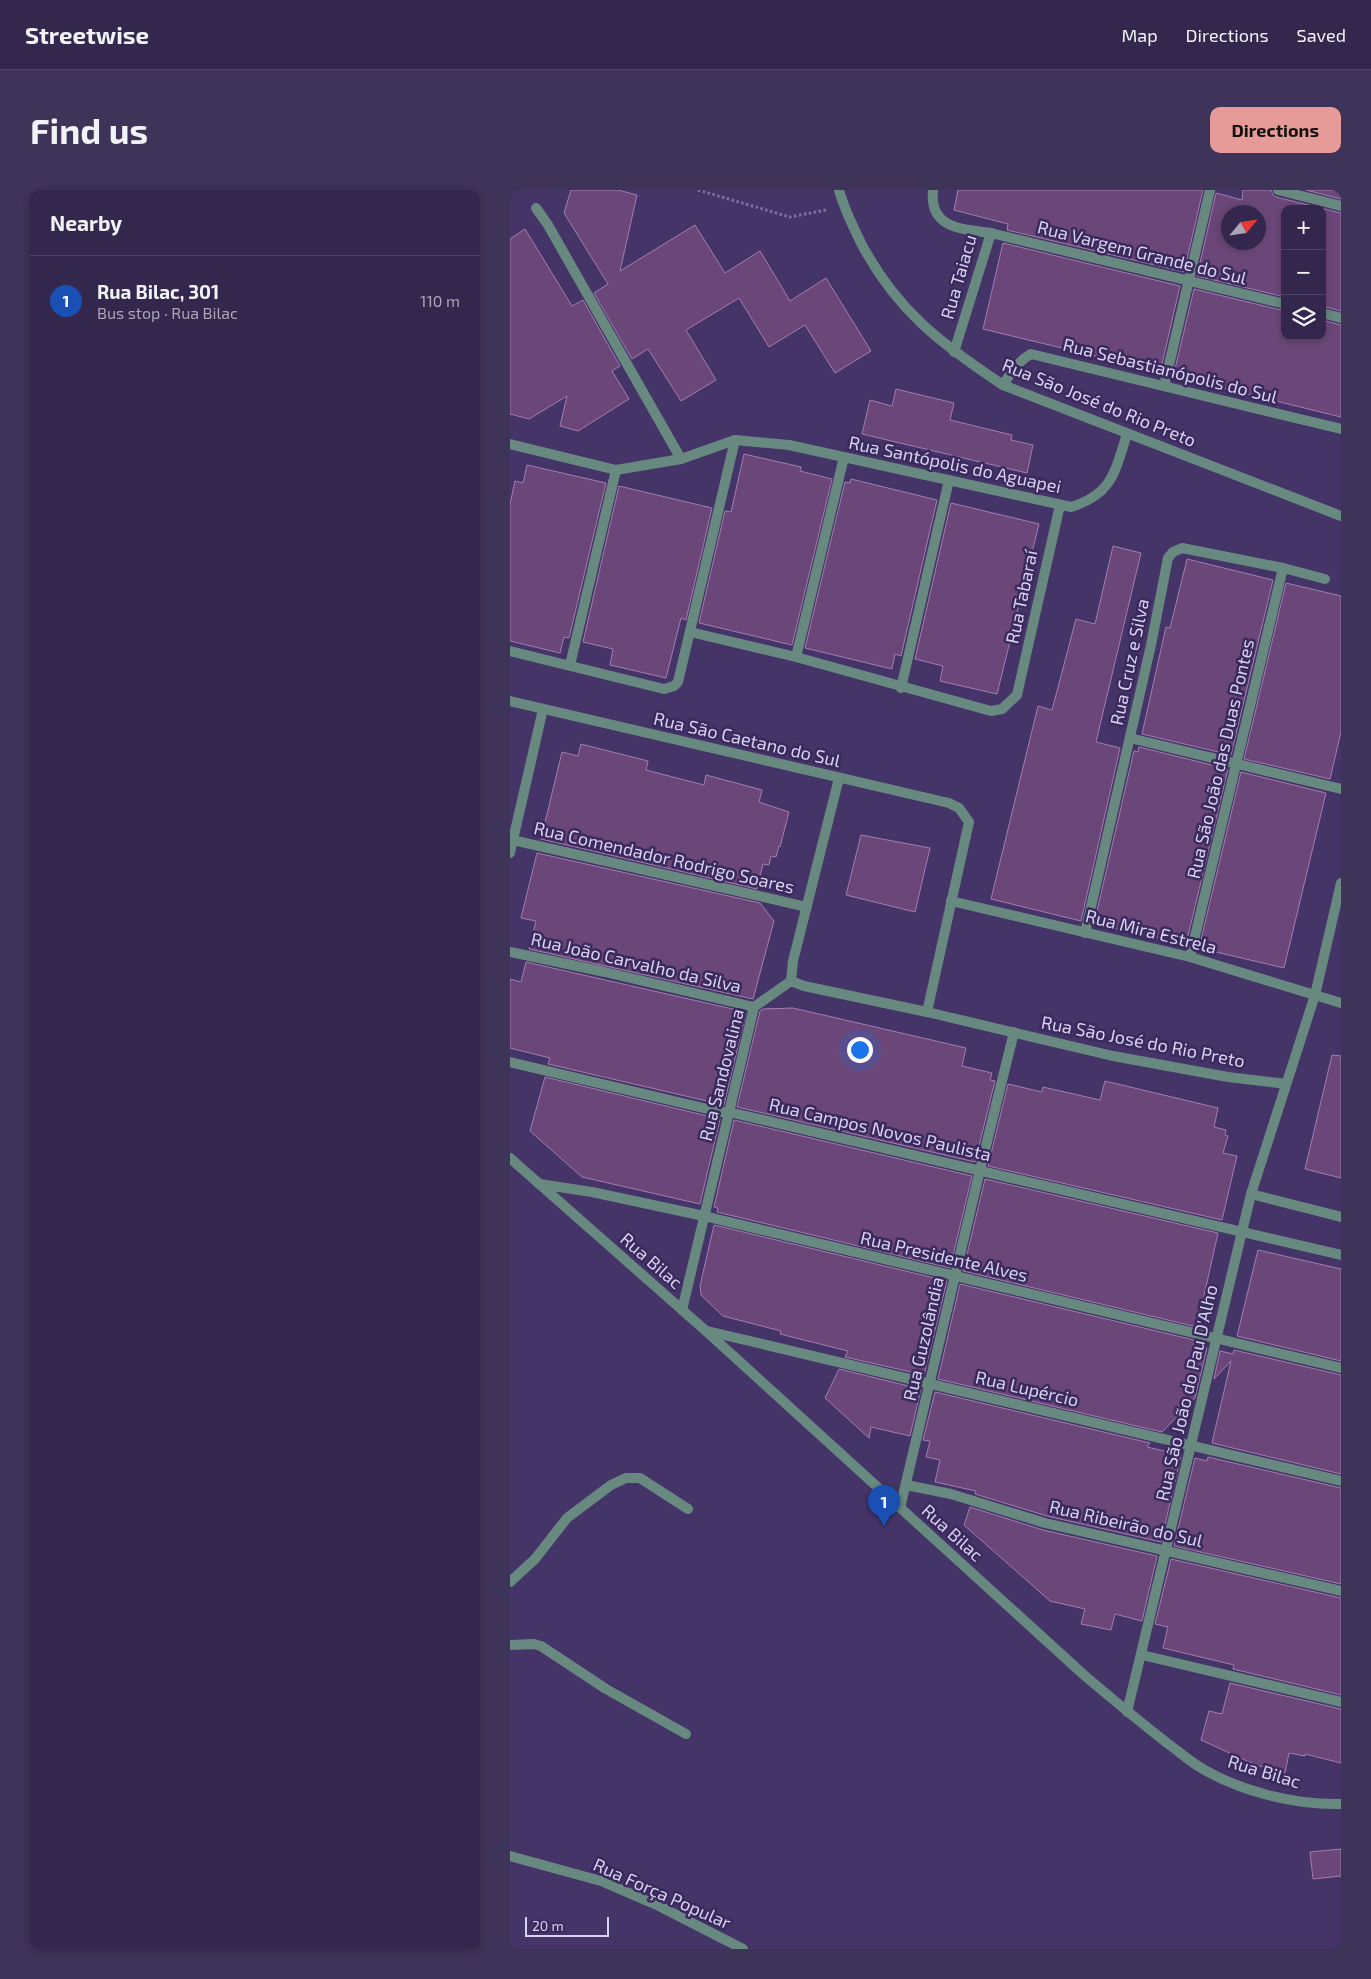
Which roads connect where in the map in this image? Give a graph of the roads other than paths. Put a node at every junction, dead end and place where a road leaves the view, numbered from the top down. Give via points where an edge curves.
1 (839, 190) edge
2 (933, 190) edge
3 (1210, 190) edge
4 (1278, 190) edge
5 (1341, 206) edge
6 (536, 208) dead end
7 (992, 233) junction
8 (1188, 280) junction
9 (1281, 303) edge
10 (1326, 314) edge
11 (1341, 318) edge
12 (954, 352) junction
13 (1003, 385) junction
14 (1164, 386) junction
15 (1341, 429) edge
16 (1128, 434) junction
17 (735, 440) junction
18 (510, 446) edge
19 (844, 457) junction
20 (680, 459) junction
21 (616, 470) junction
22 (948, 480) junction
23 (1060, 505) junction
24 (1341, 516) edge
25 (1283, 568) junction
26 (1324, 578) dead end
27 (690, 632) junction
28 (510, 651) edge
29 (796, 657) junction
30 (570, 665) junction
31 (901, 688) junction
32 (510, 701) edge
33 (544, 709) junction
34 (1130, 738) junction
35 (1235, 763) junction
36 (839, 778) junction
37 (1341, 789) edge
38 (513, 840) junction
39 (510, 853) edge
40 (1341, 883) edge
41 (951, 900) junction
42 (807, 907) junction
43 (1085, 933) junction
44 (510, 952) edge
45 (1190, 957) junction
46 (791, 981) junction
47 (1315, 995) junction
48 (1341, 1003) edge
49 (754, 1006) junction
50 (927, 1012) junction
51 (1014, 1032) junction
52 (510, 1062) edge
53 (1286, 1084) junction
54 (729, 1112) junction
55 (510, 1158) edge
56 (980, 1170) junction
57 (538, 1184) junction
58 (1251, 1194) junction
59 (704, 1216) junction
60 (1341, 1217) edge
61 (1242, 1231) junction
62 (1341, 1255) edge
63 (955, 1275) junction
64 (682, 1310) junction
65 (706, 1330) junction
66 (1217, 1338) junction
67 (1341, 1368) edge
68 (930, 1383) junction
69 (1192, 1444) junction
70 (1341, 1481) edge
71 (906, 1485) junction
72 (900, 1508) junction
73 (688, 1509) dead end
74 (1166, 1550) junction
75 (510, 1582) edge
76 (1341, 1591) edge
77 (510, 1645) edge
78 (1142, 1655) junction
79 (1341, 1702) edge
80 (1127, 1712) junction
81 (686, 1734) dead end
82 (1341, 1804) edge
83 (510, 1856) edge
84 (743, 1949) edge

1 - 12 street, Rua São José do Rio Preto via 871,262 891,292 927,330
2 - 7 street, Rua Taiacu via 933,208 939,218 950,226
3 - 8 street
4 - 5 street
6 - 20 street
7 - 8 street, Rua Vargem Grande do Sul
7 - 12 street, Rua Taiacu
8 - 9 street, Rua Vargem Grande do Sul
8 - 14 street
10 - 11 street
12 - 13 street, Rua São José do Rio Preto
13 - 14 street, Rua Sebastianópolis do Sul via 1014,368 1031,354
13 - 16 street, Rua São José do Rio Preto
14 - 15 street, Rua Sebastianópolis do Sul
16 - 23 street, Rua Santópolis do Aguapei via 1113,476 1101,493 1087,502
16 - 24 street, Rua São José do Rio Preto
17 - 19 street, Rua Santópolis do Aguapei via 789,445
17 - 20 street
17 - 27 street
18 - 21 street
19 - 22 street, Rua Santópolis do Aguapei
19 - 29 street
20 - 21 street
21 - 30 street
22 - 23 street, Rua Santópolis do Aguapei
22 - 31 street
23 - 31 street, Rua Tabaraí via 1017,695 1002,709 991,711
25 - 26 street, Rua Cruz e Silva
25 - 34 street, Rua Cruz e Silva via 1182,548 1173,552 1168,558
25 - 35 street, Rua São João das Duas Pontes
27 - 29 street
27 - 30 street, Rua São Caetano do Sul via 678,682 664,689
28 - 30 street, Rua São Caetano do Sul
29 - 31 street
32 - 33 street, Rua São Caetano do Sul
33 - 36 street, Rua São Caetano do Sul
33 - 38 street
34 - 35 street
34 - 43 street, Rua Cruz e Silva
35 - 37 street
35 - 45 street, Rua São João das Duas Pontes
36 - 41 street, Rua São Caetano do Sul via 949,802 959,808 969,822
36 - 42 street
38 - 39 street
38 - 42 street, Rua Comendador Rodrigo Soares
40 - 47 street
41 - 43 street, Rua Mira Estrela
41 - 50 street
42 - 46 street
43 - 45 street, Rua Mira Estrela
44 - 49 street, Rua João Carvalho da Silva
45 - 47 street, Rua Mira Estrela
46 - 49 street, Rua Sandovalina
46 - 50 street, Rua São José do Rio Preto
47 - 48 street, Rua Mira Estrela
47 - 53 street
49 - 54 street, Rua Sandovalina
50 - 51 street, Rua São José do Rio Preto
51 - 53 street, Rua São José do Rio Preto via 1113,1056 1228,1078
51 - 56 street, Rua Guzolândia
52 - 54 street, Rua Campos Novos Paulista
53 - 58 street, Rua São João do Pau D'Alho
54 - 56 street, Rua Campos Novos Paulista
54 - 59 street, Rua Sandovalina
55 - 57 street, Rua Bilac
56 - 61 street, Rua Campos Novos Paulista
56 - 63 street, Rua Guzolândia
57 - 59 street, Rua Presidente Alves
57 - 64 street, Rua Bilac
58 - 60 street
58 - 61 street, Rua São João do Pau D'Alho
59 - 63 street, Rua Presidente Alves
59 - 64 street, Rua Sandovalina
61 - 62 street, Rua Campos Novos Paulista
61 - 66 street, Rua São João do Pau D'Alho
63 - 66 street, Rua Presidente Alves
63 - 68 street, Rua Guzolândia
64 - 65 street, Rua Bilac
65 - 68 street, Rua Lupércio
65 - 72 street, Rua Bilac
66 - 67 street, Rua Presidente Alves
66 - 69 street, Rua São João do Pau D'Alho
68 - 69 street, Rua Lupércio
68 - 71 street, Rua Guzolândia
69 - 70 street, Rua Lupércio
69 - 74 street, Rua São João do Pau D'Alho
71 - 72 street, Rua Guzolândia
71 - 74 street, Rua Ribeirão do Sul via 951,1494 1045,1523
72 - 80 street, Rua Bilac
73 - 75 street via 640,1478 626,1478 611,1485 567,1518 534,1559
74 - 76 street, Rua Ribeirão do Sul
74 - 78 street, Rua São João do Pau D'Alho
77 - 81 street via 540,1646 606,1689
78 - 79 street
78 - 80 street, Rua São João do Pau D'Alho
80 - 82 street, Rua Bilac via 1198,1766 1233,1783 1284,1799
83 - 84 street, Rua Força Popular via 601,1881 659,1906

